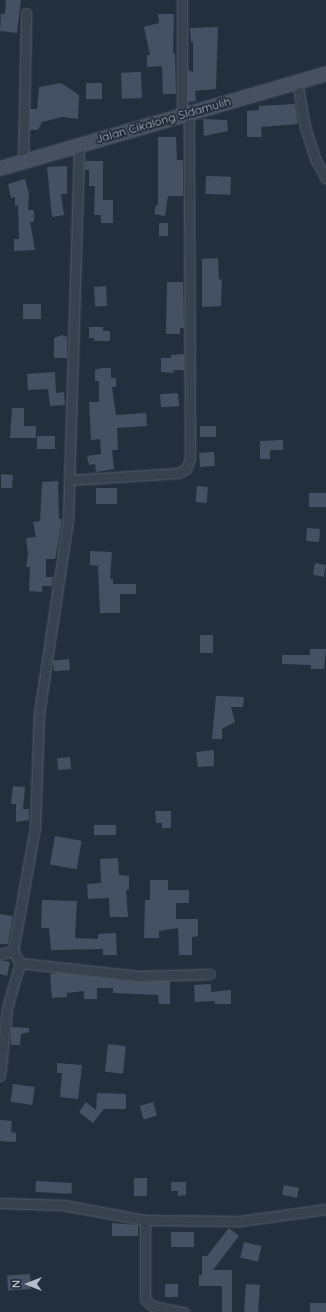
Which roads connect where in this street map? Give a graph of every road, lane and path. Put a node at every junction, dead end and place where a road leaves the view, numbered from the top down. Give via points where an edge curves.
1 (182, 0) edge
2 (26, 13) dead end
3 (326, 73) edge
4 (297, 81) junction
5 (185, 114) junction
6 (79, 145) junction
7 (23, 162) junction
8 (0, 168) edge
9 (326, 179) edge
10 (69, 480) junction
11 (13, 950) junction
12 (0, 954) edge
13 (20, 963) junction
14 (210, 974) dead end
15 (0, 1076) edge
16 (0, 1203) edge
17 (326, 1209) edge
18 (145, 1220) junction
19 (184, 1312) edge

1 - 5 street
2 - 7 street
3 - 4 street, Jalan Cikalong SIdamulih
4 - 5 street, Jalan Cikalong SIdamulih
4 - 9 street via 305,126 316,160
5 - 6 street, Jalan Cikalong SIdamulih
5 - 10 street via 190,459 186,469 178,473
6 - 7 street, Jalan Cikalong SIdamulih
6 - 10 street
7 - 8 street, Jalan Cikalong SIdamulih
10 - 11 street via 68,520 39,714 35,828
11 - 12 street
11 - 13 street
13 - 14 street via 138,976
13 - 15 street via 7,1008
16 - 18 street via 63,1204
17 - 18 street via 240,1221
18 - 19 street via 145,1299 152,1306

